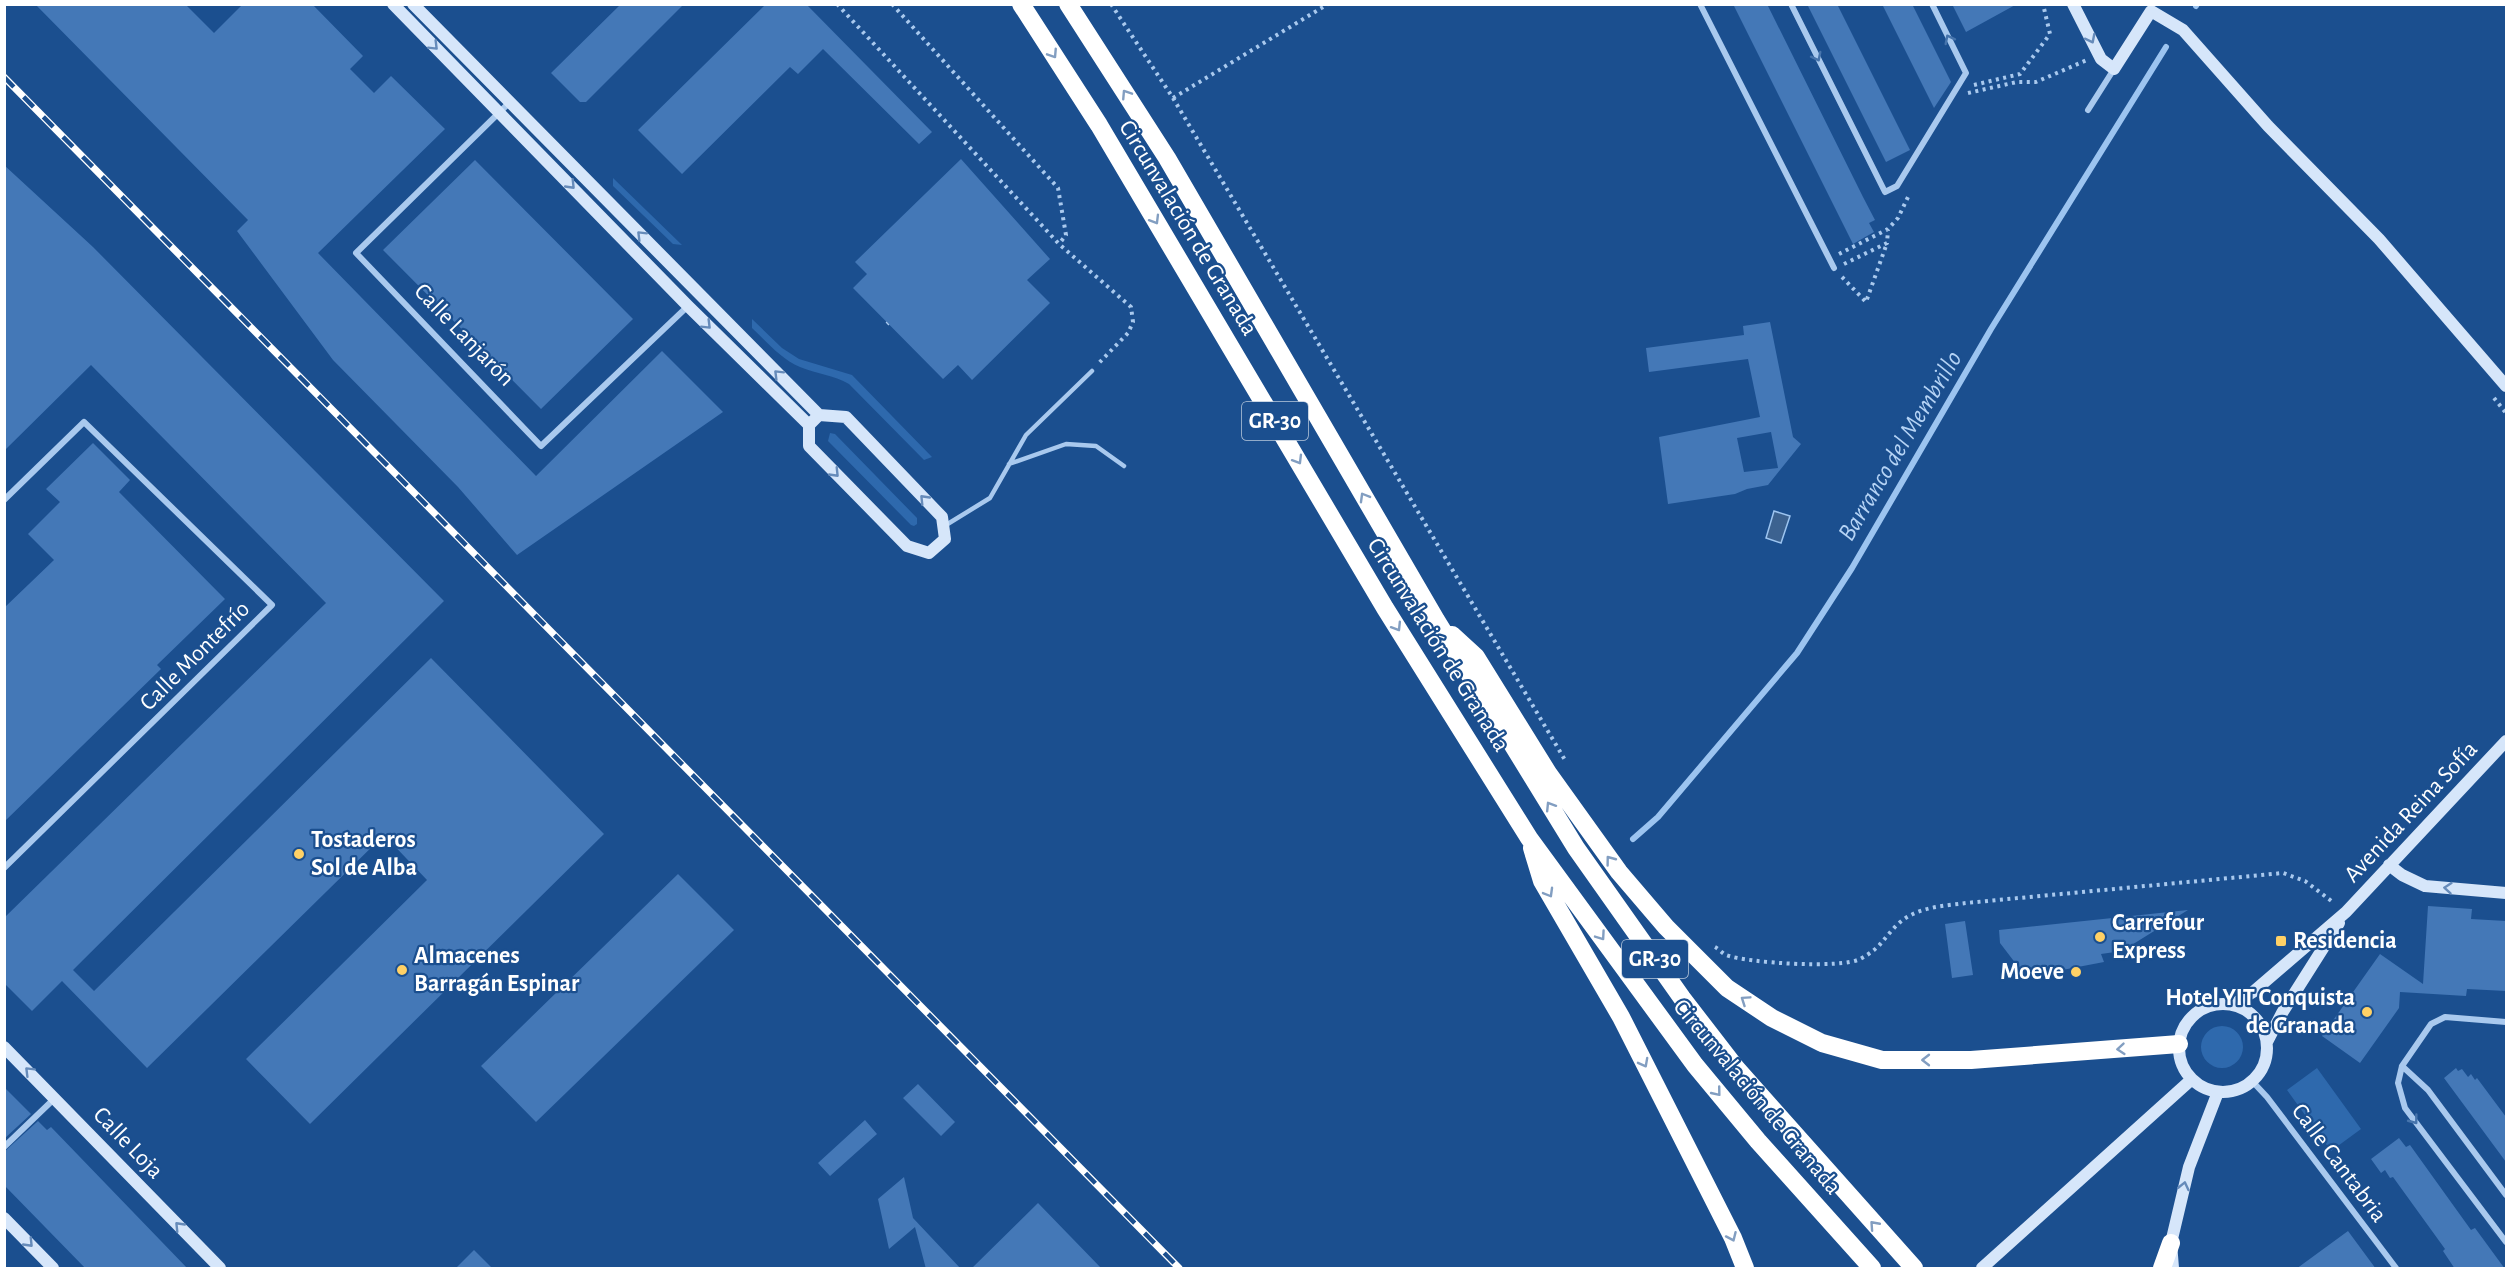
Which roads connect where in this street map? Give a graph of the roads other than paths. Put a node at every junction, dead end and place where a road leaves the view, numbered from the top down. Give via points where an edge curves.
1 (393, 4) edge
2 (413, 4) edge
3 (1021, 4) edge
4 (1068, 4) edge
5 (1700, 4) edge
6 (1791, 4) edge
7 (1932, 4) edge
8 (2073, 4) edge
9 (2153, 8) edge
10 (2114, 69) junction
11 (510, 102) junction
12 (2088, 110) dead end
13 (499, 111) junction
14 (1834, 268) road end
15 (688, 306) junction
16 (1092, 371) road end
17 (2506, 386) edge
18 (819, 415) junction
19 (809, 425) junction
20 (1010, 464) junction
21 (1124, 466) dead end
22 (4, 501) edge
23 (944, 527) junction
24 (1436, 620) junction
25 (2506, 741) edge
26 (1529, 838) junction
27 (2389, 865) junction
28 (4, 868) edge
29 (2506, 893) edge
30 (2346, 912) junction
31 (2232, 1005) junction
32 (2506, 1022) edge
33 (2267, 1042) junction
34 (2179, 1044) junction
35 (4, 1047) edge
36 (2402, 1066) junction
37 (2192, 1079) junction
38 (2252, 1081) junction
39 (2218, 1092) junction
40 (55, 1098) junction
41 (4, 1147) edge
42 (2506, 1195) edge
43 (4, 1218) edge
44 (2506, 1242) edge
45 (2171, 1243) junction
46 (1986, 1265) edge
47 (53, 1269) edge
48 (220, 1269) edge
49 (1745, 1269) edge
50 (1872, 1269) edge
51 (1914, 1269) edge
52 (2162, 1269) edge
53 (2173, 1269) edge
54 (2396, 1269) edge

1 -> 13 street
2 - 11 street
3 -> 26 highway, Circunvalación de Granada / GR-30 via 1099,125 1385,608
24 -> 4 highway, Circunvalación de Granada / GR-30 via 1167,158
5 - 14 street
6 -> 7 street via 1885,192 1897,186 1966,74
8 -> 10 street via 2101,59
9 - 10 street
9 - 17 street via 2183,30 2268,126 2379,239
10 - 12 street
11 - 13 street
18 -> 11 street
13 -> 15 street
13 - 15 street, Calle Lanjarón via 356,253 541,446
15 -> 19 street
16 - 20 lane via 1026,435
18 - 19 street
23 -> 18 street via 942,518 846,417
19 -> 23 street via 808,446 907,546 929,553 945,539
20 - 21 lane via 1066,444 1096,446
20 - 23 lane via 990,498
22 - 28 street, Calle Montefrío via 84,422 272,605
34 -> 24 highway via 1971,1060 1882,1060 1822,1043 1772,1018 1727,988 1666,927 1619,872 1548,773 1476,657
51 -> 24 highway, Circunvalación de Granada / GR-30 via 1736,1068 1682,998 1576,848
25 - 27 street, Avenida Reina Sofía
26 -> 49 highway via 1542,881 1626,1028
26 -> 50 highway, Circunvalación de Granada / GR-30 via 1695,1065
29 -> 27 street via 2425,886
27 - 30 street, Avenida Reina Sofía
30 - 31 street, Avenida Reina Sofía via 2253,992
30 - 33 street, Avenida Reina Sofía
31 - 33 street via 2255,1017
31 - 34 street via 2210,1006 2191,1017
32 - 36 street via 2445,1017 2431,1024
33 - 38 street via 2261,1071
34 - 37 street via 2184,1069
40 -> 35 street, Calle Loja
36 - 42 street via 2428,1090
36 -> 44 street via 2398,1083 2405,1108
37 - 39 street
37 - 46 street
38 - 39 street via 2242,1088
38 - 54 street, Calle Cantabria
45 -> 39 street via 2189,1167
40 - 41 street
48 -> 40 street, Calle Loja
43 -> 47 street
45 - 52 highway
45 - 53 street

